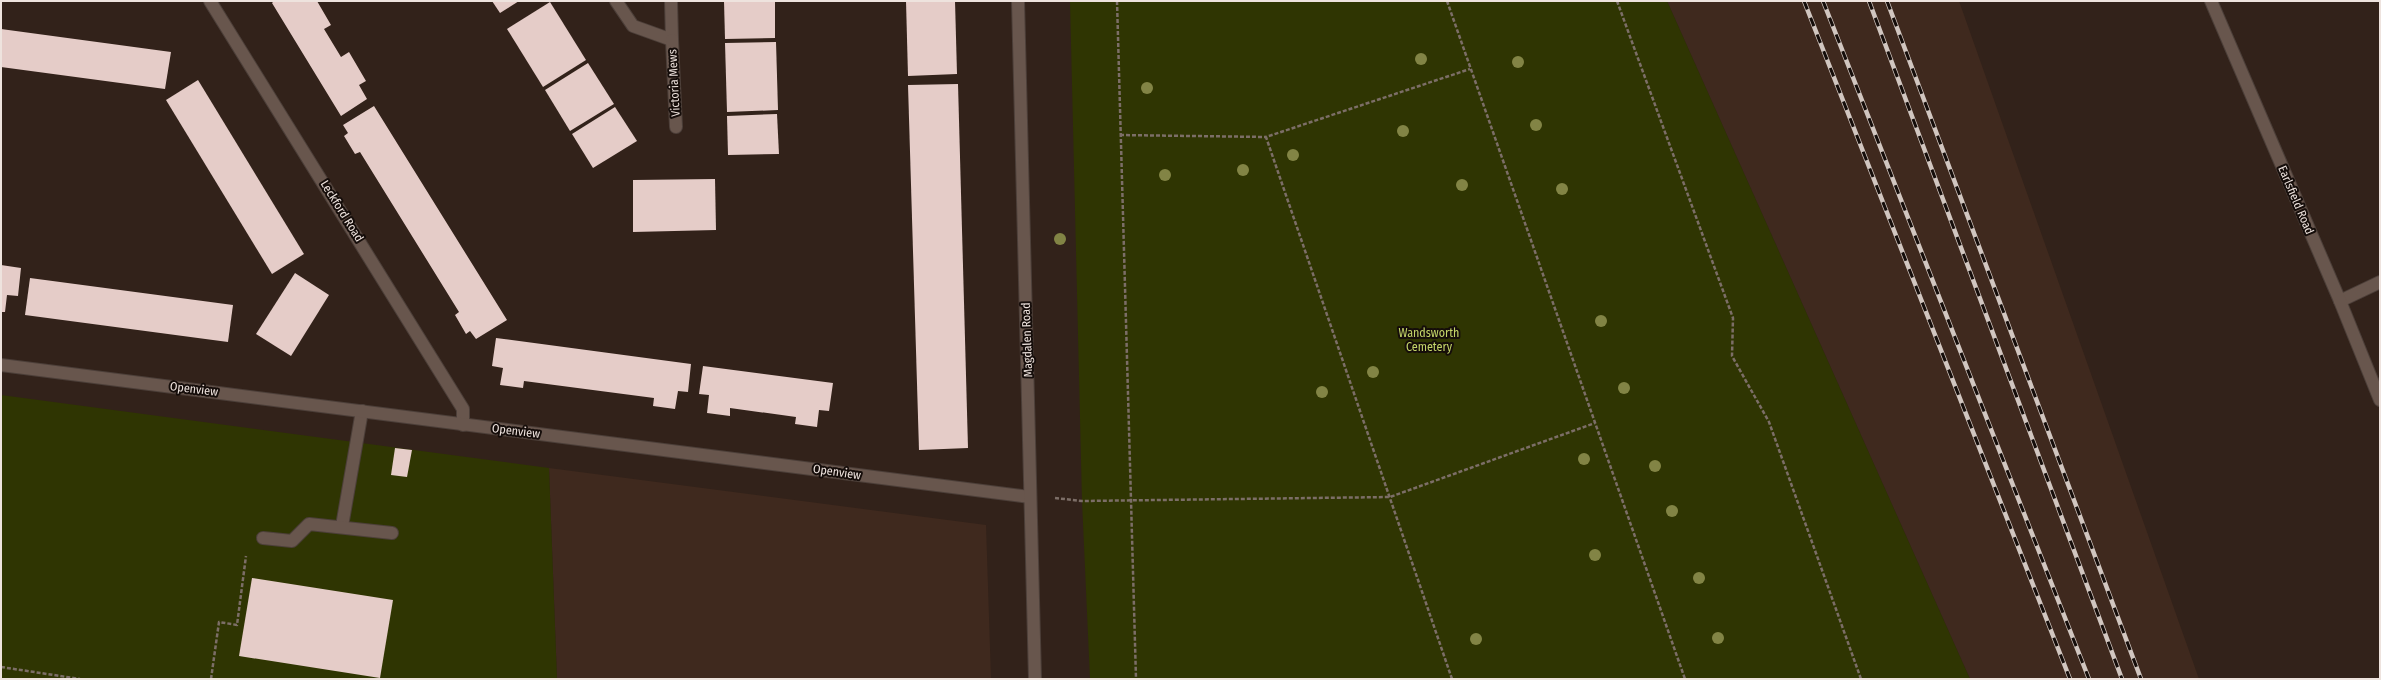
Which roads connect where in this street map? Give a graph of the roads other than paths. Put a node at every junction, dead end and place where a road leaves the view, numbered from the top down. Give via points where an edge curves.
1 (210, 1) edge
2 (616, 1) edge
3 (671, 1) edge
4 (1018, 1) edge
5 (2211, 1) edge
6 (672, 40) junction
7 (676, 127) dead end
8 (2380, 282) edge
9 (2340, 301) junction
10 (1, 365) edge
11 (2380, 400) edge
12 (362, 411) junction
13 (464, 425) junction
14 (1030, 497) junction
15 (342, 526) junction
16 (392, 533) dead end
17 (263, 538) road end
18 (1035, 679) edge

1 - 13 street, Leckford Road via 459,402 464,412
2 - 6 street, Victoria Mews via 633,26
3 - 6 street, Victoria Mews
4 - 14 street, Magdalen Road
5 - 9 street, Earlsfield Road
6 - 7 street, Victoria Mews
8 - 9 street
9 - 11 street, Earlsfield Road
10 - 12 street, Openview
12 - 13 street, Openview
12 - 15 street
13 - 14 street, Openview
14 - 18 street, Magdalen Road
15 - 16 street
15 - 17 street via 309,524 292,541

